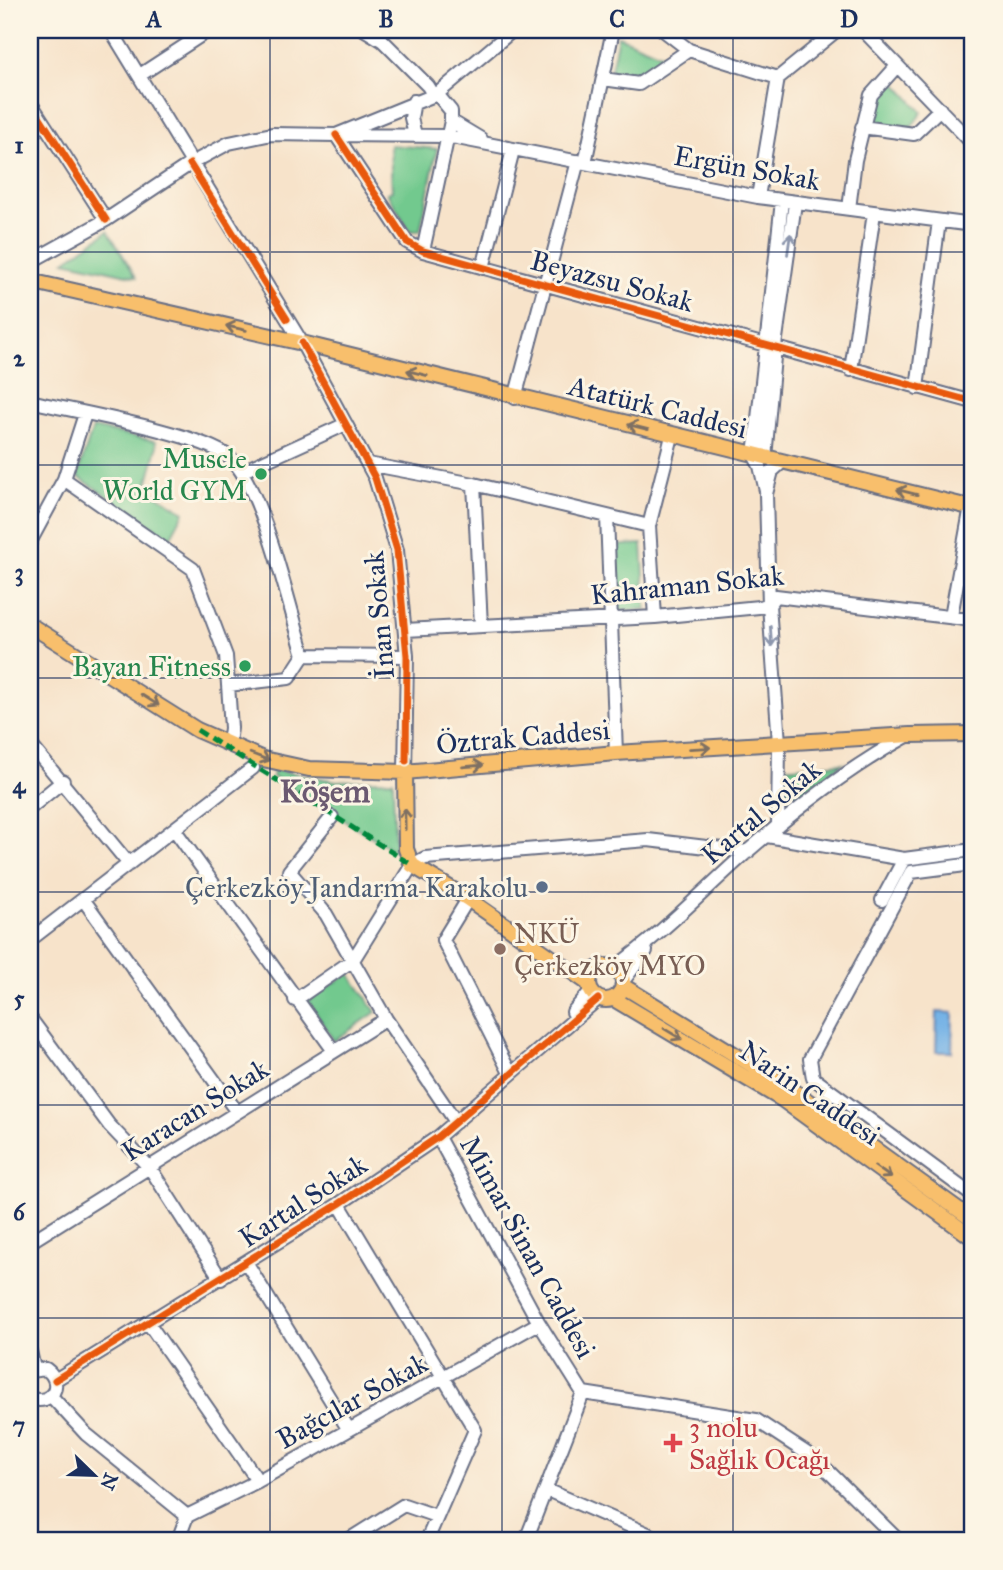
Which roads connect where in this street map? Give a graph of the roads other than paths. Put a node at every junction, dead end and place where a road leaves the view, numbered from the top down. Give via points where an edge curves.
1 (111, 30) edge
2 (209, 30) edge
3 (365, 30) edge
4 (393, 30) edge
5 (513, 30) edge
6 (613, 30) edge
7 (663, 30) edge
8 (837, 30) edge
9 (863, 30) edge
10 (383, 41) junction
11 (689, 50) junction
12 (897, 66) junction
13 (140, 75) junction
14 (778, 78) junction
15 (603, 79) junction
16 (438, 97) junction
17 (415, 101) junction
18 (30, 102) edge
19 (940, 109) junction
20 (451, 121) junction
21 (862, 127) junction
22 (336, 135) junction
23 (415, 135) junction
24 (447, 136) junction
25 (973, 144) edge
26 (494, 146) junction
27 (513, 150) junction
28 (581, 162) junction
29 (190, 164) junction
30 (758, 197) junction
31 (788, 202) junction
32 (849, 209) junction
33 (874, 213) junction
34 (106, 220) junction
35 (939, 221) junction
36 (973, 225) edge
37 (423, 251) junction
38 (33, 263) edge
39 (483, 268) junction
40 (30, 281) edge
41 (545, 287) junction
42 (302, 343) junction
43 (771, 344) junction
44 (850, 370) junction
45 (918, 388) junction
46 (515, 398) junction
47 (30, 401) edge
48 (973, 402) edge
49 (85, 414) junction
50 (346, 424) junction
51 (672, 436) junction
52 (759, 457) junction
53 (782, 462) junction
54 (368, 464) junction
55 (243, 471) junction
56 (64, 479) junction
57 (474, 484) junction
58 (766, 494) junction
59 (972, 503) edge
60 (607, 516) junction
61 (649, 526) junction
62 (30, 542) edge
63 (769, 605) junction
64 (951, 616) junction
65 (655, 617) junction
66 (610, 619) junction
67 (973, 620) edge
68 (30, 625) edge
69 (481, 626) junction
70 (405, 630) junction
71 (304, 655) junction
72 (407, 656) junction
73 (229, 685) junction
74 (973, 734) edge
75 (910, 735) junction
76 (229, 743) junction
77 (779, 743) junction
78 (30, 744) edge
79 (616, 753) junction
80 (253, 768) dead end
81 (405, 772) junction
82 (63, 781) junction
83 (30, 808) edge
84 (332, 817) dead end
85 (778, 825) junction
86 (174, 829) junction
87 (766, 836) junction
88 (973, 850) edge
89 (748, 852) junction
90 (904, 859) junction
91 (128, 864) junction
92 (973, 864) edge
93 (412, 865) junction
94 (83, 899) junction
95 (468, 899) junction
96 (882, 900) dead end
97 (30, 940) edge
98 (654, 940) junction
99 (353, 960) junction
100 (614, 968) junction
101 (623, 984) junction
102 (593, 986) junction
103 (614, 999) junction
104 (295, 1000) junction
105 (30, 1018) edge
106 (386, 1019) junction
107 (334, 1051) junction
108 (510, 1073) junction
109 (237, 1112) junction
110 (456, 1122) junction
111 (438, 1137) junction
112 (150, 1168) junction
113 (973, 1196) edge
114 (339, 1204) junction
115 (973, 1220) edge
116 (973, 1238) edge
117 (30, 1242) edge
118 (246, 1262) junction
119 (221, 1279) junction
120 (538, 1323) junction
121 (149, 1324) junction
122 (30, 1351) edge
123 (32, 1370) edge
124 (444, 1377) junction
125 (55, 1380) junction
126 (583, 1393) junction
127 (51, 1396) junction
128 (30, 1398) edge
129 (349, 1430) junction
130 (258, 1481) junction
131 (547, 1490) junction
132 (187, 1516) junction
133 (436, 1516) junction
134 (178, 1540) edge
135 (348, 1540) edge
136 (427, 1540) edge
137 (526, 1540) edge
138 (662, 1540) edge
139 (898, 1540) edge

1 - 13 street, İnan Sokak
2 - 13 street
3 - 10 street
4 - 10 street
5 - 16 street
6 - 15 street
7 - 11 street
8 - 14 street
9 - 12 street
10 - 16 street
11 - 14 street
11 - 15 street via 639,84
12 - 19 street
12 - 21 street via 871,95
13 - 29 street, İnan Sokak
14 - 30 street
15 - 28 street
16 - 17 street
16 - 20 street via 451,111
17 - 22 street
17 - 23 street via 411,118
18 - 34 street
19 - 21 street via 914,134
19 - 25 street
20 - 24 street
20 - 26 street
21 - 32 street
22 - 23 street, Ergün Sokak
22 - 29 street, Ergün Sokak via 272,134 229,143
22 - 37 street, Beyazsu Sokak via 407,242
23 - 24 street, Ergün Sokak
24 - 26 street, Ergün Sokak
24 - 37 street
26 - 27 street, Ergün Sokak
27 - 28 street, Ergün Sokak
27 - 39 street
28 - 30 street, Ergün Sokak
28 - 41 street
29 - 34 street, Ergün Sokak
29 - 42 street, İnan Sokak
30 - 31 street, Ergün Sokak
31 - 32 street, Ergün Sokak
31 - 43 street
32 - 33 street, Ergün Sokak
33 - 35 street, Ergün Sokak
33 - 44 street
34 - 38 street, Ergün Sokak
35 - 36 street, Ergün Sokak
35 - 45 street
37 - 39 street, Beyazsu Sokak
39 - 41 street, Beyazsu Sokak
42 -> 40 main road
41 - 43 street, Beyazsu Sokak
41 - 46 street
46 -> 42 main road, Atatürk Caddesi
42 - 50 street, İnan Sokak
43 - 44 street, Beyazsu Sokak
43 - 52 street
44 - 45 street, Beyazsu Sokak
45 - 48 street, Beyazsu Sokak
51 -> 46 main road, Atatürk Caddesi
47 - 49 street
49 - 55 street via 215,447
49 - 56 street
50 - 54 street, İnan Sokak
50 - 55 street
51 - 52 main road, Atatürk Caddesi
51 - 61 street
52 - 53 main road, Atatürk Caddesi
52 - 58 street
53 - 58 street via 772,471
59 -> 53 main road, Atatürk Caddesi
54 - 57 street
54 - 70 street, İnan Sokak via 397,550
55 - 71 street via 258,504
56 - 62 street
56 - 73 street via 193,569 226,656
57 - 60 street
57 - 69 street
58 - 63 street
59 - 64 street
60 - 61 street
60 - 66 street
61 - 65 street
63 - 64 street, Kahraman Sokak via 776,596
63 - 65 street, Kahraman Sokak
63 -> 77 street
64 - 67 street, Kahraman Sokak
65 - 66 street, Kahraman Sokak
66 - 69 street, Kahraman Sokak
66 - 79 street
68 -> 76 main road, Öztrak Caddesi via 197,730
69 - 70 street, Kahraman Sokak
70 - 72 street, İnan Sokak
71 - 72 street
71 - 73 street via 289,678
72 - 81 street, İnan Sokak
73 - 76 street
74 - 75 main road, Öztrak Caddesi
75 - 77 main road, Öztrak Caddesi
75 - 85 street, Kartal Sokak via 836,779
76 -> 81 main road, Öztrak Caddesi via 263,759 309,769
79 -> 77 main road, Öztrak Caddesi
77 - 85 street
78 - 82 street
81 -> 79 main road, Öztrak Caddesi
80 - 86 street
93 -> 81 main road via 406,849
82 - 83 street
82 - 91 street
84 - 99 street via 289,871 326,914
85 - 87 street, Kartal Sokak
86 - 91 street
86 - 104 street
87 - 89 street, Kartal Sokak
87 - 90 street
88 - 90 street
89 - 93 street via 648,840 425,858
89 - 98 street, Kartal Sokak
90 - 96 street
91 - 94 street
92 - 113 street via 911,872 810,1059 813,1078
93 - 95 main road
93 - 99 street
94 - 97 street
94 - 109 street
95 - 102 main road
95 - 108 street via 443,940
98 - 100 street
98 - 101 street
99 - 104 street
99 - 106 street
100 - 101 main road
100 - 102 main road via 604,966
101 - 103 main road
101 - 115 main road, Narin Caddesi via 784,1080
102 - 103 main road
102 - 108 street, Kartal Sokak via 555,1033
103 -> 116 main road, Narin Caddesi via 783,1100
104 - 107 street
105 - 112 street via 109,1125
106 - 107 street, Karacan Sokak
106 - 110 street
107 - 109 street, Karacan Sokak
108 - 110 street, Kartal Sokak
109 - 112 street, Karacan Sokak
110 - 111 street, Kartal Sokak
111 - 114 street, Kartal Sokak
111 - 120 street, Mimar Sinan Caddesi
112 - 117 street, Karacan Sokak
112 - 119 street
114 - 118 street, Kartal Sokak
114 - 124 street
118 - 119 street, Kartal Sokak
118 - 129 street
119 - 121 street, Kartal Sokak
120 - 124 street, Bağcılar Sokak
120 - 126 street, Mimar Sinan Caddesi
121 - 125 street, Kartal Sokak
121 - 130 street
122 - 123 street
123 - 125 street via 46,1369
124 - 129 street, Bağcılar Sokak
124 - 133 street via 475,1430
125 - 127 street
126 - 131 street
126 - 139 street, Mimar Sinan Caddesi via 756,1420 817,1460
127 - 128 street via 38,1401
127 - 132 street via 86,1434
129 - 130 street, Bağcılar Sokak
130 - 132 street, Bağcılar Sokak
131 - 137 street
131 - 138 street
132 - 134 street
133 - 135 street via 404,1505
133 - 136 street

